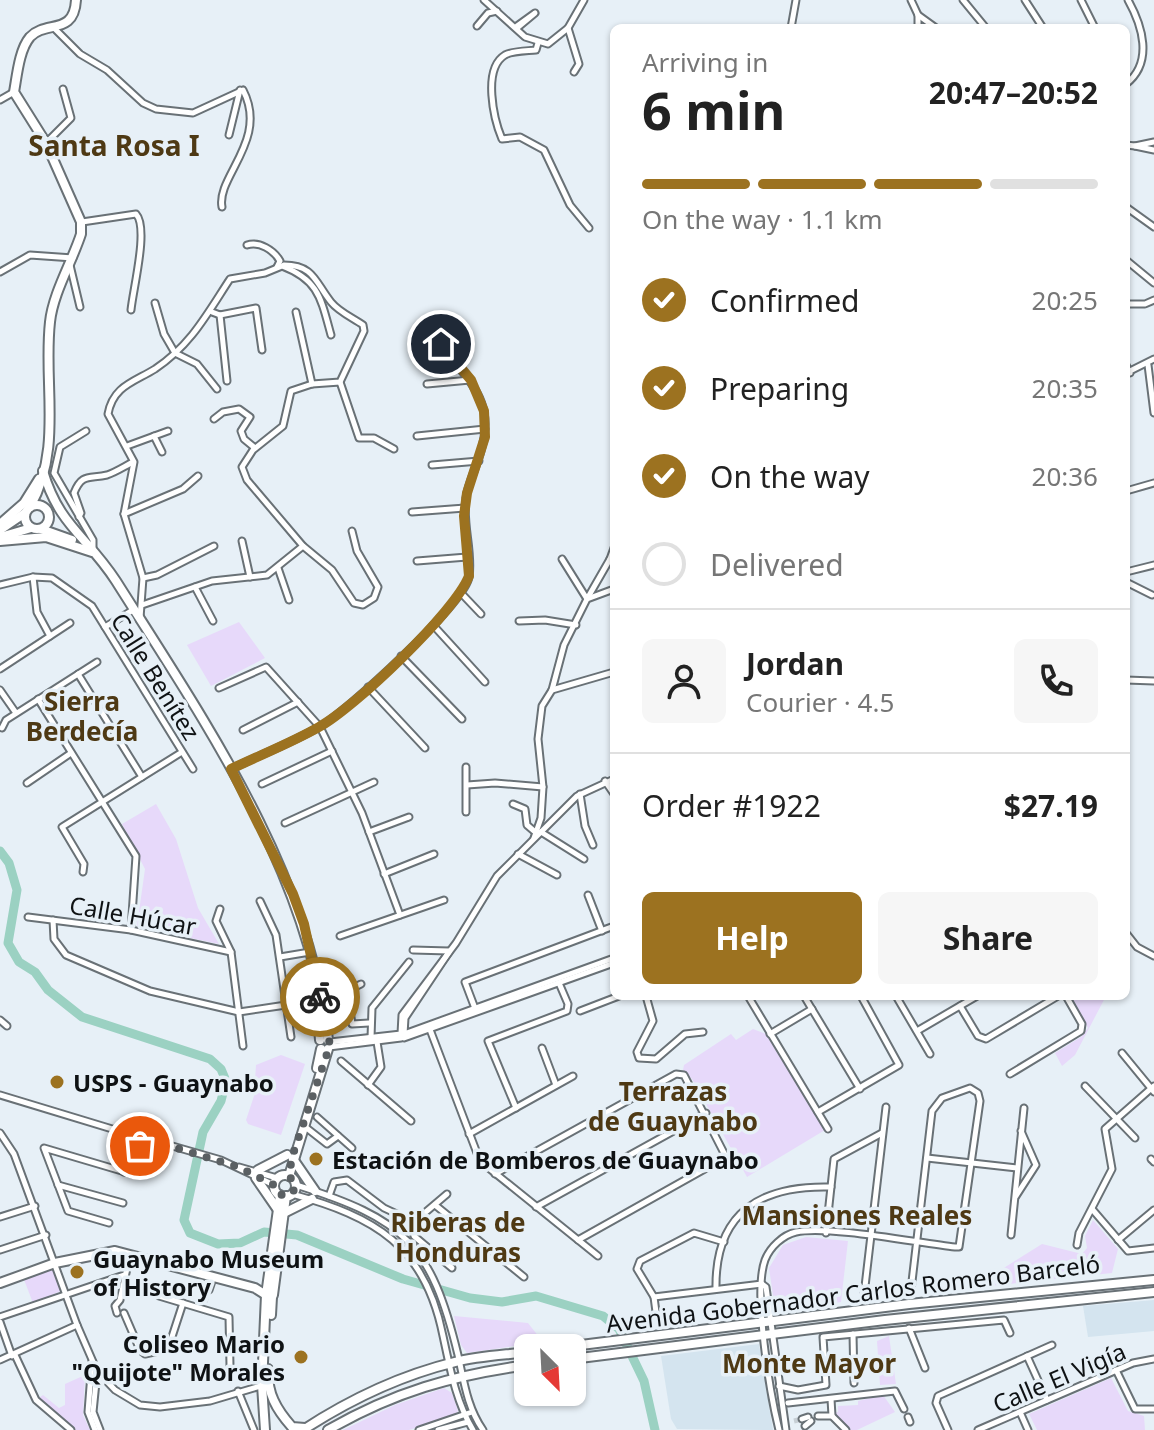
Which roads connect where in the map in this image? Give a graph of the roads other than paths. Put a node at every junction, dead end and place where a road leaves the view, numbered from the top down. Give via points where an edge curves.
1 (76, 0) edge
2 (484, 0) edge
3 (584, 0) edge
4 (796, 0) edge
5 (911, 0) edge
6 (963, 0) edge
7 (1025, 0) edge
8 (1081, 0) edge
9 (1128, 0) edge
10 (498, 11) junction
11 (918, 15) junction
12 (792, 24) edge
13 (918, 24) edge
14 (930, 24) edge
15 (983, 24) edge
16 (1040, 24) edge
17 (1093, 24) edge
18 (477, 26) dead end
19 (54, 28) junction
20 (568, 28) junction
21 (538, 43) junction
22 (574, 72) dead end
23 (1130, 78) edge
24 (63, 89) dead end
25 (240, 89) junction
26 (14, 92) junction
27 (0, 100) edge
28 (229, 135) dead end
29 (1154, 142) edge
30 (46, 143) junction
31 (1130, 145) edge
32 (1135, 146) junction
33 (1154, 150) edge
34 (222, 207) dead end
35 (1130, 210) edge
36 (81, 222) junction
37 (1154, 227) edge
38 (589, 228) dead end
39 (247, 245) dead end
40 (72, 261) junction
41 (1130, 263) edge
42 (279, 267) junction
43 (0, 272) edge
44 (1154, 283) edge
45 (1154, 300) edge
46 (155, 303) dead end
47 (1130, 304) edge
48 (80, 307) dead end
49 (131, 310) dead end
50 (212, 312) junction
51 (296, 312) dead end
52 (220, 315) junction
53 (331, 335) dead end
54 (441, 344) dead end
55 (262, 350) dead end
56 (175, 353) junction
57 (1154, 359) edge
58 (1148, 365) junction
59 (1130, 372) edge
60 (471, 380) junction
61 (227, 381) dead end
62 (340, 382) junction
63 (312, 384) junction
64 (427, 384) dead end
65 (1153, 385) edge
66 (217, 389) dead end
67 (1154, 413) edge
68 (214, 419) dead end
69 (485, 429) junction
70 (86, 431) dead end
71 (168, 431) dead end
72 (154, 436) junction
73 (417, 436) dead end
74 (127, 446) junction
75 (255, 448) junction
76 (394, 449) dead end
77 (162, 452) dead end
78 (479, 461) junction
79 (134, 462) junction
80 (432, 465) dead end
81 (43, 471) junction
82 (198, 476) dead end
83 (1154, 483) edge
84 (1130, 490) edge
85 (465, 508) junction
86 (28, 510) junction
87 (412, 512) dead end
88 (49, 513) junction
89 (124, 514) junction
90 (79, 518) junction
91 (0, 527) edge
92 (36, 528) junction
93 (352, 531) dead end
94 (0, 540) edge
95 (242, 541) dead end
96 (214, 546) dead end
97 (303, 546) junction
98 (95, 552) junction
99 (467, 557) junction
100 (562, 559) dead end
101 (417, 561) dead end
102 (610, 562) edge
103 (1154, 565) edge
104 (278, 568) junction
105 (1130, 571) edge
106 (33, 577) junction
107 (250, 577) junction
108 (143, 578) junction
109 (1130, 584) edge
110 (0, 585) edge
111 (195, 587) junction
112 (610, 590) edge
113 (461, 593) junction
114 (1152, 595) edge
115 (587, 599) junction
116 (289, 600) dead end
117 (137, 607) junction
118 (481, 614) dead end
119 (213, 621) dead end
120 (519, 621) dead end
121 (70, 623) dead end
122 (433, 625) junction
123 (576, 625) junction
124 (105, 627) junction
125 (50, 636) junction
126 (401, 656) junction
127 (97, 662) dead end
128 (0, 669) edge
129 (610, 673) edge
130 (78, 674) junction
131 (1130, 680) edge
132 (1154, 681) edge
133 (485, 682) dead end
134 (368, 687) junction
135 (219, 688) dead end
136 (0, 690) edge
137 (552, 690) junction
138 (38, 699) junction
139 (298, 702) junction
140 (16, 713) junction
141 (462, 719) dead end
142 (320, 727) junction
143 (2, 728) dead end
144 (243, 730) dead end
145 (425, 748) dead end
146 (332, 751) junction
147 (182, 752) junction
148 (71, 753) junction
149 (466, 767) dead end
150 (193, 769) dead end
151 (231, 769) junction
152 (142, 777) junction
153 (610, 780) edge
154 (605, 781) junction
155 (374, 782) dead end
156 (27, 783) dead end
157 (262, 784) dead end
158 (467, 785) junction
159 (543, 787) junction
160 (610, 788) edge
161 (352, 792) junction
162 (580, 794) junction
163 (102, 802) junction
164 (513, 804) dead end
165 (466, 812) dead end
166 (409, 817) dead end
167 (285, 823) dead end
168 (369, 832) junction
169 (536, 834) junction
170 (593, 845) dead end
171 (434, 854) dead end
172 (518, 854) junction
173 (584, 859) dead end
174 (83, 872) dead end
175 (384, 874) junction
176 (557, 875) dead end
177 (588, 895) dead end
178 (444, 900) dead end
179 (260, 901) dead end
180 (220, 909) dead end
181 (400, 915) junction
182 (28, 917) dead end
183 (53, 920) junction
184 (610, 928) edge
185 (131, 930) junction
186 (602, 931) junction
187 (340, 936) dead end
188 (1130, 938) edge
189 (413, 950) dead end
190 (449, 951) junction
191 (231, 952) junction
192 (311, 952) junction
193 (1154, 956) edge
194 (280, 957) junction
195 (409, 962) dead end
196 (610, 962) edge
197 (558, 981) junction
198 (361, 984) dead end
199 (610, 999) edge
200 (647, 1000) edge
201 (750, 1000) edge
202 (806, 1000) edge
203 (863, 1000) edge
204 (898, 1000) edge
205 (970, 1000) edge
206 (1051, 1000) edge
207 (1068, 1000) edge
208 (286, 1005) junction
209 (960, 1006) junction
210 (812, 1009) junction
211 (580, 1011) dead end
212 (239, 1012) junction
213 (476, 1012) junction
214 (0, 1020) edge
215 (366, 1023) junction
216 (7, 1026) dead end
217 (429, 1029) junction
218 (917, 1031) junction
219 (703, 1032) dead end
220 (770, 1034) junction
221 (403, 1036) junction
222 (291, 1037) dead end
223 (371, 1039) junction
224 (326, 1044) junction
225 (243, 1046) dead end
226 (542, 1048) dead end
227 (1122, 1053) dead end
228 (930, 1054) dead end
229 (341, 1061) dead end
230 (1010, 1074) dead end
231 (573, 1076) dead end
232 (368, 1085) junction
233 (556, 1085) junction
234 (1085, 1086) dead end
235 (860, 1089) junction
236 (1153, 1089) edge
237 (0, 1095) edge
238 (886, 1107) dead end
239 (516, 1108) junction
240 (1024, 1108) dead end
241 (818, 1112) junction
242 (706, 1113) junction
243 (317, 1117) dead end
244 (1117, 1117) junction
245 (411, 1121) dead end
246 (303, 1126) junction
247 (828, 1129) dead end
248 (1021, 1131) junction
249 (882, 1132) junction
250 (0, 1133) edge
251 (469, 1134) junction
252 (132, 1135) junction
253 (338, 1136) junction
254 (1135, 1138) dead end
255 (148, 1139) junction
256 (138, 1145) junction
257 (352, 1148) dead end
258 (289, 1156) junction
259 (927, 1158) junction
260 (972, 1163) junction
261 (1017, 1168) junction
262 (257, 1174) junction
263 (495, 1174) junction
264 (281, 1179) junction
265 (58, 1185) junction
266 (831, 1187) junction
267 (288, 1193) junction
268 (447, 1194) dead end
269 (313, 1195) junction
270 (329, 1196) junction
271 (1016, 1197) junction
272 (123, 1203) dead end
273 (435, 1205) junction
274 (35, 1206) junction
275 (536, 1207) junction
276 (1092, 1209) junction
277 (1154, 1210) edge
278 (280, 1216) junction
279 (0, 1217) edge
280 (411, 1222) junction
281 (109, 1223) dead end
282 (826, 1233) junction
283 (46, 1235) junction
284 (1011, 1235) dead end
285 (870, 1238) junction
286 (578, 1240) junction
287 (1118, 1240) junction
288 (724, 1242) junction
289 (915, 1243) junction
290 (1077, 1245) dead end
291 (1154, 1248) edge
292 (0, 1250) edge
293 (130, 1254) junction
294 (598, 1256) dead end
295 (55, 1263) junction
296 (452, 1268) dead end
297 (124, 1275) junction
298 (524, 1277) dead end
299 (213, 1278) junction
300 (1154, 1280) edge
301 (0, 1283) edge
302 (762, 1284) junction
303 (716, 1288) junction
304 (209, 1290) tunnel mouth
305 (911, 1290) dead end
306 (1154, 1292) edge
307 (66, 1293) junction
308 (864, 1295) dead end
309 (159, 1296) dead end
310 (269, 1296) junction
311 (654, 1297) junction
312 (183, 1303) junction
313 (656, 1312) dead end
314 (117, 1313) dead end
315 (124, 1313) dead end
316 (0, 1319) edge
317 (767, 1322) junction
318 (77, 1325) junction
319 (909, 1328) junction
320 (1010, 1333) dead end
321 (853, 1334) junction
322 (769, 1336) junction
323 (586, 1344) edge
324 (1052, 1345) dead end
325 (514, 1354) edge
326 (14, 1356) junction
327 (1027, 1356) junction
328 (586, 1357) edge
329 (1154, 1359) edge
330 (0, 1360) edge
331 (93, 1360) junction
332 (459, 1361) junction
333 (449, 1364) junction
334 (230, 1366) dead end
335 (514, 1367) edge
336 (925, 1368) dead end
337 (1116, 1370) junction
338 (97, 1371) junction
339 (462, 1374) junction
340 (452, 1377) junction
341 (854, 1383) dead end
342 (265, 1385) junction
343 (779, 1386) junction
344 (238, 1391) junction
345 (831, 1399) junction
346 (1047, 1400) junction
347 (788, 1403) dead end
348 (904, 1409) dead end
349 (1154, 1409) edge
350 (1020, 1412) junction
351 (465, 1415) junction
352 (474, 1415) junction
353 (832, 1416) junction
354 (819, 1417) dead end
355 (794, 1421) tunnel mouth
356 (468, 1422) junction
357 (782, 1428) edge
358 (304, 1429) edge
359 (71, 1430) edge
360 (98, 1430) edge
361 (254, 1430) edge
362 (265, 1430) edge
363 (328, 1430) edge
364 (419, 1430) edge
365 (438, 1430) edge
366 (473, 1430) edge
367 (483, 1430) edge
368 (846, 1430) edge
369 (948, 1430) edge
370 (978, 1430) edge
371 (1028, 1430) edge

1 - 19 street via 72,16
2 - 10 street
3 - 20 street
4 - 12 street
5 - 11 street
6 - 15 street
7 - 16 street
8 - 17 street
9 - 23 street via 1144,39
10 - 18 street via 488,13
10 - 21 street
11 - 13 street
11 - 14 street
19 - 25 street via 80,54 156,109 193,113
19 - 26 street via 29,38
20 - 21 street via 556,40
20 - 22 street via 578,54
21 - 38 street via 536,50 506,54 497,63 491,92 495,123 502,139 520,137 544,150 570,205
24 - 30 street via 71,118
25 - 28 street
25 - 34 street via 246,95 249,132 221,195
26 - 27 street
26 - 30 street
29 - 32 street
30 - 36 street
31 - 32 street
32 - 33 street
35 - 37 street
36 - 40 street
36 - 49 street via 139,216 142,231
39 - 42 street via 277,254
40 - 43 street via 30,255
40 - 48 street
40 - 81 street via 50,318 52,428
41 - 44 street
42 - 50 street via 230,279
42 - 53 street via 306,276 315,287
42 - 62 street via 308,269 332,304 363,325
45 - 47 street
46 - 56 street
50 - 52 street
50 - 56 street
51 - 63 street
52 - 55 street via 256,308
52 - 61 street
54 - 60 street
56 - 66 street via 197,364
56 - 74 street via 126,383 112,400 110,422
57 - 58 street
58 - 59 street
58 - 65 street
60 - 64 street
60 - 69 street via 482,399
62 - 63 street
62 - 76 street via 359,438 374,438
63 - 75 street via 291,391 283,426
65 - 67 street
68 - 75 street via 239,409 250,417 241,431
69 - 73 street
69 - 78 street
70 - 90 street via 60,447 53,466
71 - 72 street
72 - 74 street
72 - 77 street
74 - 79 street
75 - 97 street via 242,467 247,480
78 - 80 street
78 - 85 street
79 - 89 street
79 - 90 street via 79,482 74,493
81 - 86 street
81 - 88 street
81 - 91 street via 24,503
81 - 98 street via 57,510
82 - 89 street via 183,489
83 - 84 street
85 - 87 street
85 - 99 street
86 - 88 street via 40,505
86 - 91 street
86 - 92 street via 26,522
88 - 92 street via 48,522
88 - 98 street
89 - 108 street
90 - 98 street
92 - 94 street
92 - 98 street via 61,533
93 - 97 street via 378,587 363,605 354,603 332,570
94 - 98 street via 55,538
95 - 107 street
96 - 108 street
97 - 104 street
98 - 117 street
99 - 101 street
99 - 113 street via 469,576
100 - 115 street
102 - 115 street
103 - 105 street
104 - 107 street
104 - 116 street
106 - 110 street
106 - 124 street, Calle Benítez via 59,581 92,606
106 - 125 street via 37,612
107 - 111 street
108 - 117 street
109 - 114 street
111 - 117 street
111 - 119 street
112 - 115 street
113 - 118 street
113 - 122 street
115 - 123 street
117 - 124 street
117 - 151 street via 139,620
120 - 123 street
121 - 125 street
122 - 126 street
122 - 133 street
123 - 137 street via 564,645
124 - 147 street, Calle Benítez
125 - 128 street
126 - 134 street
126 - 141 street
127 - 130 street
129 - 137 street
130 - 138 street
130 - 152 street
131 - 132 street
134 - 142 street
134 - 145 street
135 - 139 street via 266,667
136 - 140 street
137 - 159 street via 542,706 538,739
138 - 140 street
138 - 148 street
139 - 142 street
139 - 144 street
140 - 143 street
142 - 146 street
142 - 151 street
146 - 157 street
146 - 161 street
147 - 150 street, Calle Benítez
147 - 152 street
148 - 156 street
148 - 163 street
149 - 158 street
151 - 192 street via 293,894
152 - 163 street
153 - 154 street
154 - 160 street
154 - 162 street
155 - 161 street
158 - 159 street
158 - 165 street
159 - 169 street
161 - 167 street
161 - 168 street
162 - 169 street
162 - 170 street
163 - 174 street via 62,827 84,864
163 - 185 street via 136,856
164 - 169 street via 525,809 527,825
166 - 168 street
168 - 175 street
169 - 172 street
169 - 173 street
171 - 175 street
172 - 176 street
172 - 190 street via 497,876
175 - 181 street
177 - 186 street
178 - 181 street
179 - 194 street
180 - 191 street via 216,921
181 - 187 street
182 - 183 street, Calle Húcar
183 - 185 street, Calle Húcar
183 - 212 street via 58,947 73,959 150,991
184 - 186 street
185 - 191 street, Calle Húcar
186 - 213 street via 465,982
188 - 193 street
189 - 190 street
190 - 221 street via 401,1017
191 - 212 street
192 - 194 street
192 - 224 street
194 - 208 street
195 - 215 street
196 - 197 street
197 - 213 street
197 - 239 street via 567,1011 488,1041
198 - 215 street via 347,991 352,1024
199 - 211 street
200 - 219 street via 653,1021 639,1058 656,1059 688,1032
201 - 220 street
202 - 210 street
203 - 235 street via 899,1065
204 - 218 street
205 - 209 street
206 - 209 street via 986,1039 978,1036
207 - 230 street via 1081,1031
208 - 212 street
208 - 222 street
209 - 218 street
210 - 220 street
210 - 235 street
212 - 225 street
213 - 217 street
214 - 216 street
215 - 223 street
217 - 221 street
217 - 251 street
218 - 228 street
220 - 241 street
221 - 223 street
223 - 224 street
223 - 224 street
223 - 232 street via 381,1067
224 - 246 street
224 - 258 street
226 - 233 street
227 - 236 street
229 - 232 street
231 - 233 street
232 - 245 street
233 - 239 street
234 - 244 street
235 - 241 street
236 - 244 street
237 - 252 street
238 - 249 street
239 - 251 street
240 - 248 street
241 - 247 street
242 - 263 street via 681,1074
242 - 275 street
242 - 286 street via 726,1157
243 - 253 street
244 - 254 street
244 - 276 street via 1104,1134 1112,1169
246 - 253 street via 327,1144
246 - 258 street
248 - 261 street
248 - 271 street via 1037,1163
249 - 266 street via 836,1156
249 - 285 street
250 - 274 street
251 - 263 street via 480,1161
252 - 255 street via 141,1129
252 - 256 street
253 - 257 street
255 - 256 street
255 - 262 street
256 - 265 street via 132,1174 44,1148
258 - 262 street
258 - 264 street
258 - 269 street
259 - 260 street
259 - 260 street via 933,1108 970,1088 979,1097
259 - 289 street
260 - 261 street
260 - 289 street via 959,1247
261 - 271 street
262 - 264 street
262 - 278 street
263 - 275 street
264 - 267 street
264 - 267 street
265 - 272 street
265 - 281 street via 68,1211
266 - 282 street
266 - 288 street via 796,1186 765,1195 740,1215
267 - 269 street
267 - 278 street
268 - 273 street
269 - 270 street
269 - 278 street
269 - 333 street via 369,1221 410,1257 438,1312
270 - 280 street via 334,1182 347,1180
270 - 332 street via 378,1216 423,1257 448,1313
271 - 284 street
273 - 280 street
273 - 298 street
274 - 279 street
274 - 283 street
275 - 286 street
276 - 287 street
276 - 290 street
277 - 287 street
278 - 310 street
280 - 296 street via 414,1236
282 - 285 street
282 - 302 street via 784,1237 767,1256
283 - 292 street
283 - 295 street
285 - 289 street
285 - 308 street
286 - 294 street
287 - 291 street via 1128,1251
288 - 303 street
288 - 311 street via 694,1233 640,1261 637,1269
289 - 305 street
293 - 295 street via 102,1252
293 - 297 street
293 - 299 street
295 - 301 street
295 - 307 street
297 - 307 street
297 - 314 street
299 - 304 street
299 - 310 street
300 - 317 street, Avenida Gobernador Carlos Romero Barceló
302 - 303 street
302 - 317 street
303 - 311 street
306 - 322 street, Avenida Gobernador Carlos Romero Barceló
307 - 316 street
307 - 318 street
309 - 312 street
310 - 342 street
311 - 313 street
312 - 315 street via 168,1349 145,1354
312 - 334 street via 230,1319
316 - 326 street
317 - 322 street
317 - 323 street, Avenida Gobernador Carlos Romero Barceló
318 - 326 street
318 - 331 street
319 - 320 street via 1004,1320
319 - 321 street
319 - 336 street
321 - 341 street
321 - 343 street via 823,1337 824,1387
322 - 328 street, Avenida Gobernador Carlos Romero Barceló
322 - 343 street
322 - 357 street
324 - 327 street
325 - 332 street
326 - 330 street
326 - 359 street via 36,1400
327 - 346 street
327 - 369 street via 938,1396
329 - 337 street, Calle El Vigía
331 - 338 street
331 - 360 street via 88,1412
332 - 333 street
332 - 339 street
333 - 340 street
333 - 358 street via 366,1395
335 - 339 street
337 - 346 street, Calle El Vigía
337 - 349 street via 1135,1409
338 - 344 street via 123,1395 152,1407 197,1404
338 - 360 street via 93,1412
339 - 340 street
339 - 352 street
340 - 351 street
340 - 363 street via 400,1394
342 - 344 street
342 - 358 street via 292,1427
342 - 362 street
343 - 357 street
344 - 361 street
345 - 347 street
345 - 348 street via 895,1391
345 - 353 street
346 - 350 street, Calle El Vigía
350 - 370 street, Calle El Vigía
350 - 371 street
351 - 352 street
351 - 356 street
351 - 364 street
352 - 356 street
352 - 367 street
353 - 354 street
353 - 368 street
355 - 357 street
356 - 365 street
356 - 366 street

